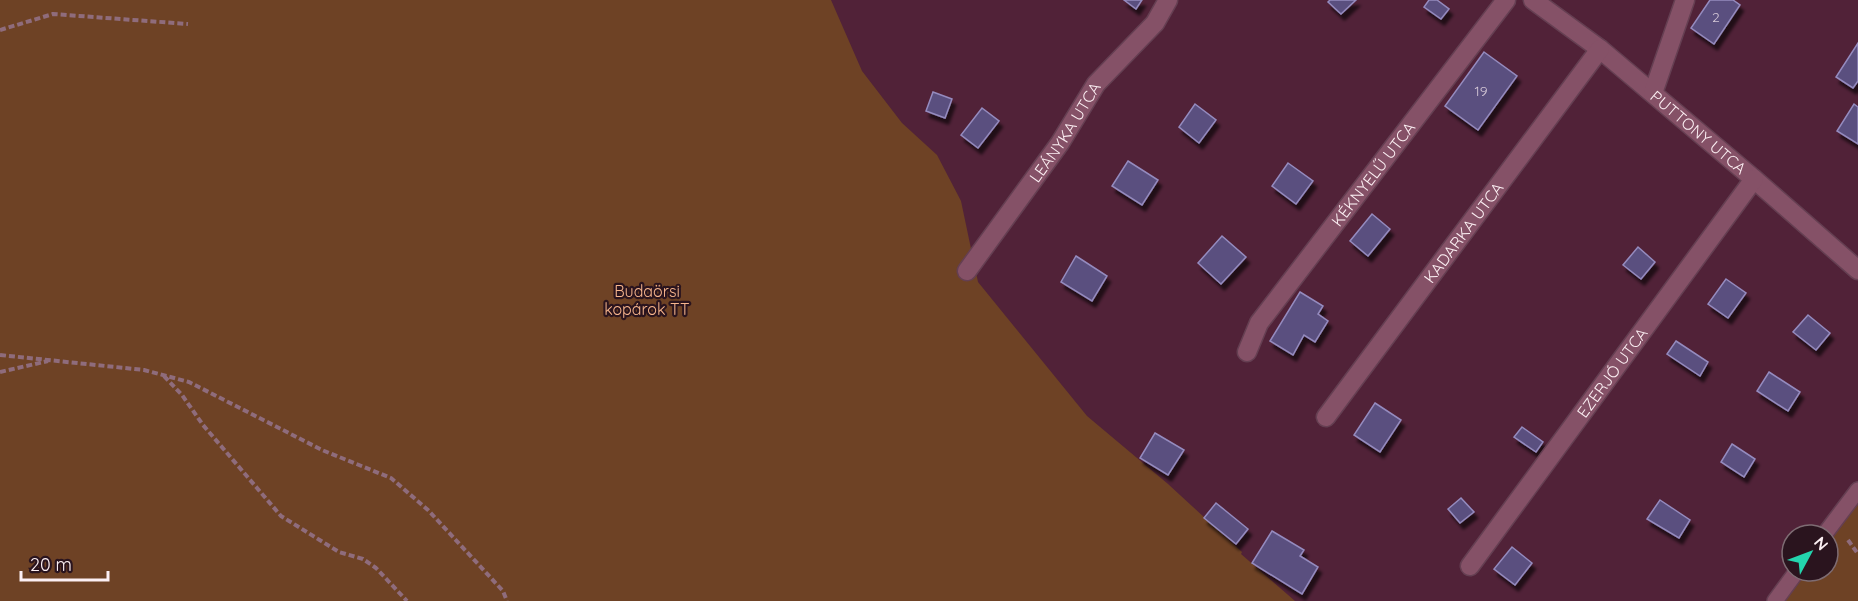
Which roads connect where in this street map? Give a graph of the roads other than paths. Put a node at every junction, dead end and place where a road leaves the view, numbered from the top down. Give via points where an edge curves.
1 (1168, 0) edge
2 (1506, 0) edge
3 (1533, 0) edge
4 (1685, 0) edge
5 (1600, 49) junction
6 (1653, 93) junction
7 (1754, 179) junction
8 (1858, 270) edge
9 (967, 271) dead end
10 (1247, 352) dead end
11 (1326, 417) dead end
12 (1858, 490) edge
13 (1833, 523) edge
14 (1470, 566) dead end
15 (1788, 583) edge
16 (1775, 601) edge

1 - 9 street, LEÁNYKA UTCA via 1155,23 1096,84 1060,143
2 - 10 street, KÉKNYELŰ UTCA via 1259,323
3 - 5 street, PUTTONY UTCA
4 - 6 street
5 - 6 street, PUTTONY UTCA
5 - 11 street, KADARKA UTCA
6 - 7 street, PUTTONY UTCA
7 - 8 street, PUTTONY UTCA
7 - 14 street, EZERJÓ UTCA
12 - 13 lane
15 - 16 lane

